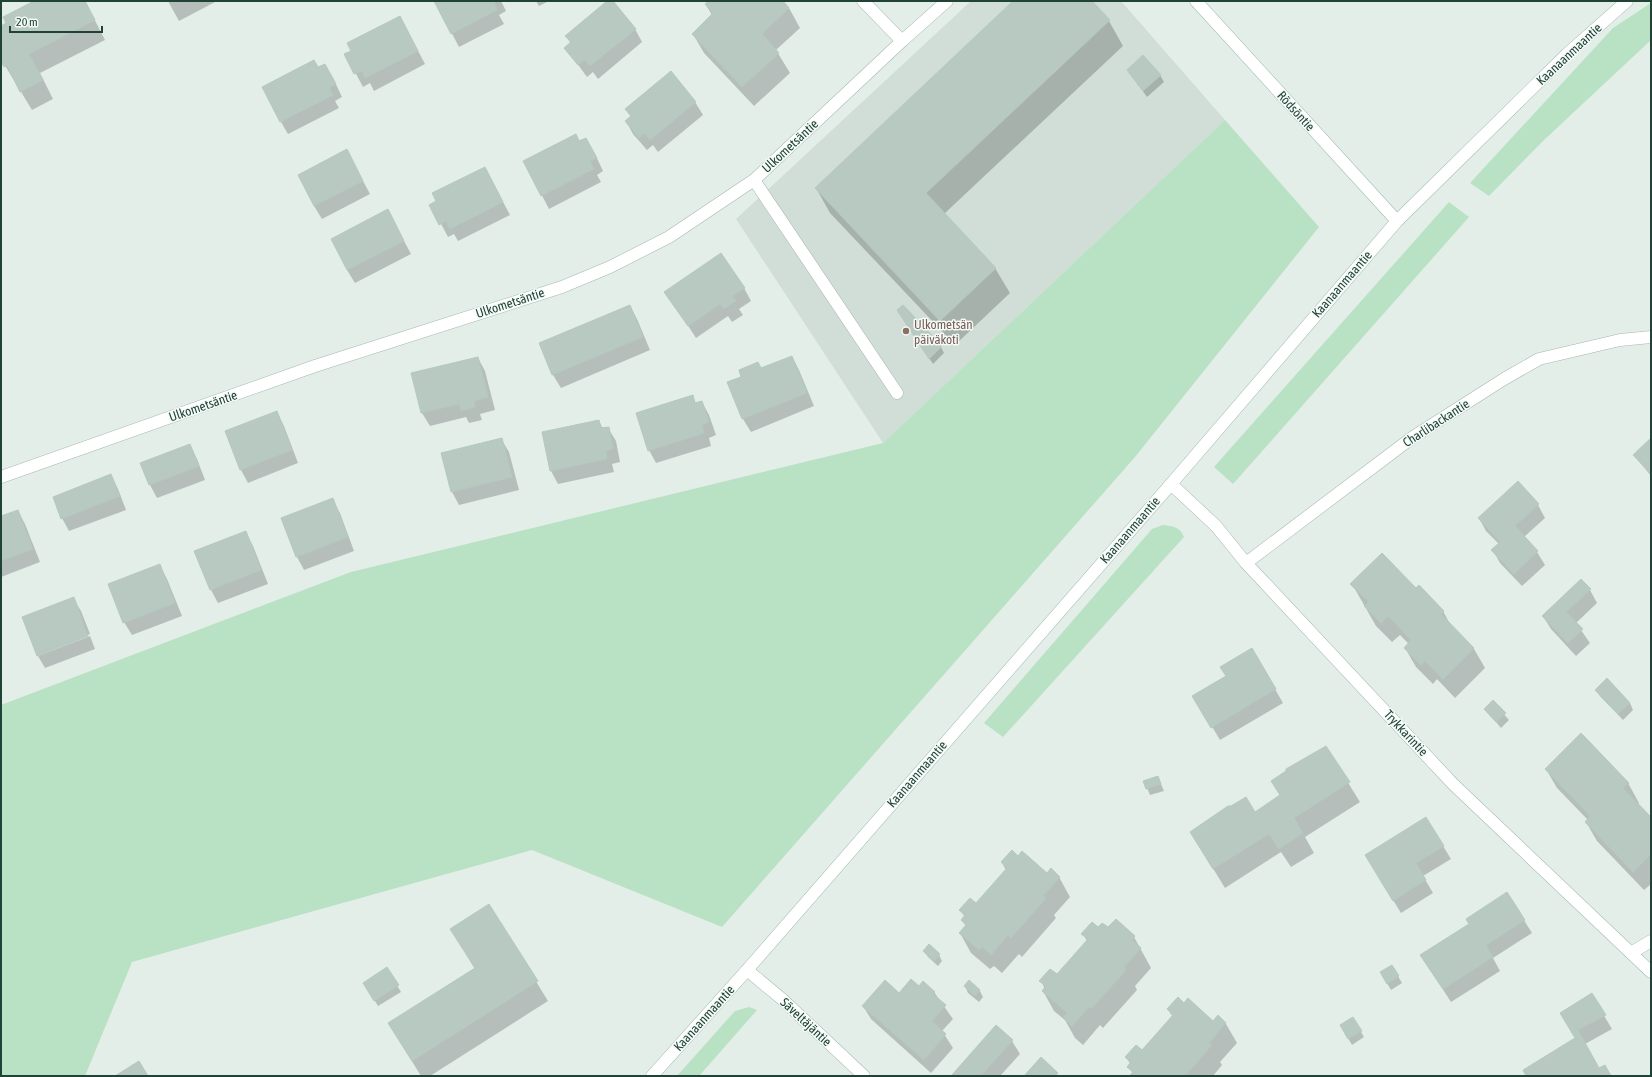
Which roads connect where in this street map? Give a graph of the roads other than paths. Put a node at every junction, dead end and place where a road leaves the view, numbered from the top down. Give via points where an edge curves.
1 (863, 1) edge
2 (947, 1) edge
3 (1196, 1) edge
4 (1627, 1) edge
5 (902, 41) junction
6 (754, 180) junction
7 (1397, 221) junction
8 (1651, 337) edge
9 (897, 393) dead end
10 (1, 477) edge
11 (1171, 484) junction
12 (1246, 563) junction
13 (1651, 942) edge
14 (1631, 953) junction
15 (747, 970) junction
16 (1651, 972) edge
17 (652, 1076) edge
18 (864, 1076) edge

1 - 5 street
2 - 5 street, Ulkometsäntie
3 - 7 street, Rödsöntie
4 - 7 street, Kaanaanmaantie via 1567,54
5 - 6 street, Ulkometsäntie
6 - 9 street
6 - 10 street, Ulkometsäntie via 669,237 610,267 562,287 315,366
7 - 11 street, Kaanaanmaantie
8 - 12 street, Charlibackantie via 1620,340 1539,359 1414,437
11 - 12 street, Trykkarintie via 1216,526
11 - 15 street, Kaanaanmaantie
12 - 14 street, Trykkarintie via 1453,784
13 - 14 street
14 - 16 street, Trykkarintie
15 - 17 street, Kaanaanmaantie
15 - 18 street, Säveltäjäntie via 782,999

